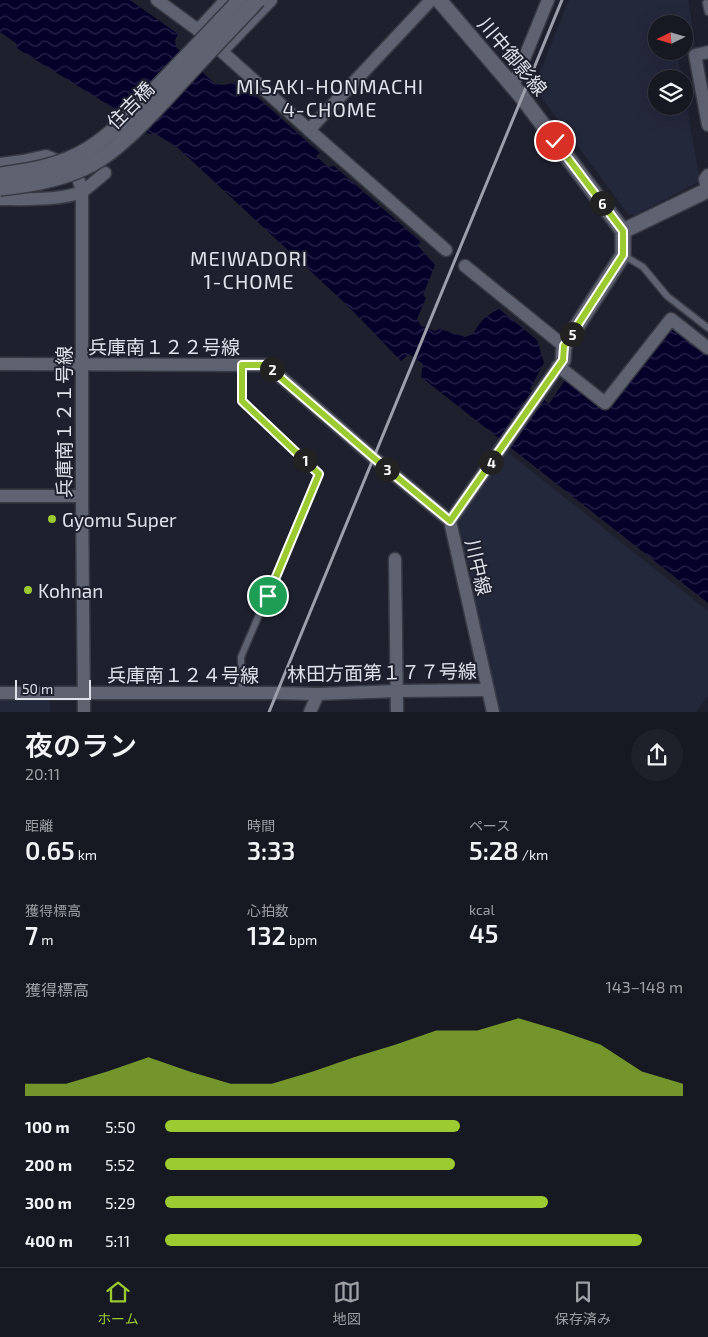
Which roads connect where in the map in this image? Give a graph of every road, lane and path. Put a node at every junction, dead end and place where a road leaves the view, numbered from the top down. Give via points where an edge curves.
1 (157, 0) edge
2 (226, 0) edge
3 (240, 0) edge
4 (258, 0) edge
5 (271, 0) edge
6 (431, 0) edge
7 (440, 0) edge
8 (548, 0) edge
9 (706, 3) dead end
10 (708, 12) edge
11 (198, 30) junction
12 (222, 51) junction
13 (708, 52) edge
14 (513, 86) junction
15 (706, 100) edge
16 (708, 125) edge
17 (309, 130) junction
18 (0, 164) edge
19 (105, 174) dead end
20 (0, 175) edge
21 (708, 175) edge
22 (0, 188) edge
23 (708, 190) edge
24 (82, 191) junction
25 (0, 199) edge
26 (623, 231) junction
27 (446, 250) dead end
28 (623, 255) junction
29 (465, 266) dead end
30 (708, 328) edge
31 (708, 348) edge
32 (562, 357) junction
33 (0, 364) edge
34 (82, 364) junction
35 (242, 365) junction
36 (0, 496) edge
37 (82, 496) junction
38 (450, 521) junction
39 (395, 559) dead end
40 (397, 690) junction
41 (488, 690) junction
42 (0, 693) edge
43 (242, 693) junction
44 (277, 693) joint
45 (84, 694) junction
46 (318, 694) junction
47 (84, 712) edge
48 (310, 712) edge
49 (397, 712) edge
50 (493, 712) edge

1 - 11 street
2 - 11 street
3 - 20 street, 住吉橋, bridge via 141,104 87,150 61,162
4 - 22 street, 住吉橋, bridge via 120,145 92,164 65,175 28,185
5 - 12 street
6 - 17 street
7 - 14 street, 川中御影線
8 - 14 street
9 - 10 lane
11 - 12 street
12 - 17 street
13 - 15 street via 695,54
14 - 26 street, 川中御影線
15 - 16 street
17 - 27 street
18 - 24 street via 46,156 66,164 78,178
19 - 24 street
21 - 23 street via 705,179
23 - 26 street
24 - 25 street via 63,197
24 - 34 street, 兵庫南１２１号線
26 - 28 street
28 - 30 lane via 644,267 667,296
28 - 32 street
29 - 32 street
31 - 32 street via 671,319 605,402
32 - 38 street, 川中線 via 542,391
33 - 34 street, 兵庫南１２２号線
34 - 35 street, 兵庫南１２２号線
34 - 37 street, 兵庫南１２１号線
35 - 38 street, 兵庫南１２２号線 via 266,365
35 - 43 lane via 242,401 319,474 242,658
36 - 37 street
37 - 45 street, 兵庫南１２１号線
38 - 41 street, 川中線
39 - 40 street
40 - 41 street, 林田方面第１７７号線
40 - 46 street, 林田方面第１７７号線
40 - 49 street
41 - 50 street, 川中線
42 - 45 street, 兵庫南１２４号線
43 - 44 street, 兵庫南１２４号線
43 - 45 street, 兵庫南１２４号線
44 - 46 street, 林田方面第１７７号線
45 - 47 street, 兵庫南１２１号線
46 - 48 street

